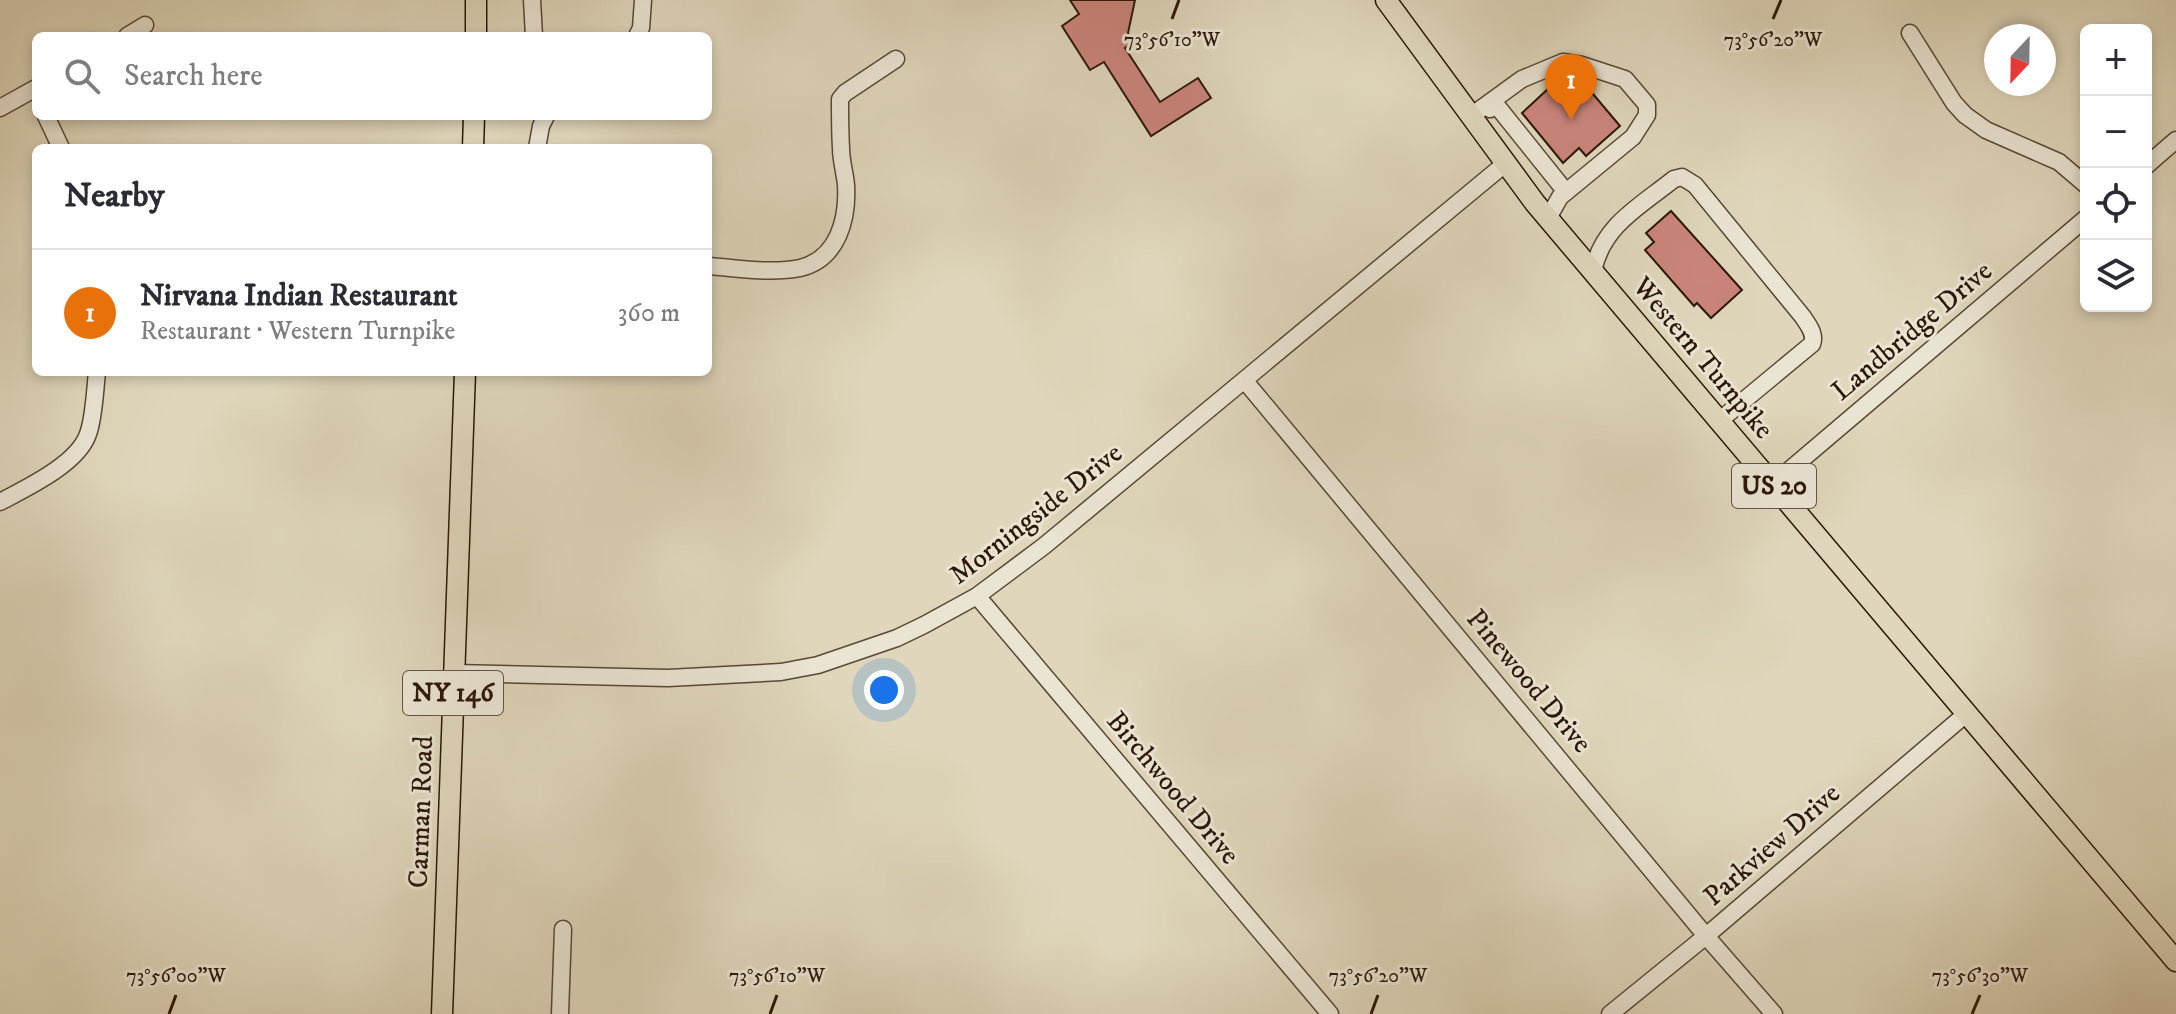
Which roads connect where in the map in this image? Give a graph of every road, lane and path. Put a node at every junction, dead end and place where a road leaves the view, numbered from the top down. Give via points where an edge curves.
1 (476, 0) edge
2 (532, 0) edge
3 (643, 0) edge
4 (1386, 0) edge
5 (145, 25) dead end
6 (134, 32) edge
7 (476, 32) edge
8 (534, 32) edge
9 (639, 32) edge
10 (1910, 33) dead end
11 (896, 59) dead end
12 (32, 92) edge
13 (0, 108) edge
14 (1485, 109) junction
15 (48, 120) edge
16 (474, 120) edge
17 (544, 120) edge
18 (2176, 140) edge
19 (59, 144) edge
20 (473, 144) edge
21 (538, 144) edge
22 (2152, 161) edge
23 (1506, 163) junction
24 (2080, 180) edge
25 (1566, 192) junction
26 (1548, 218) junction
27 (2080, 223) edge
28 (712, 266) edge
29 (1593, 271) junction
30 (96, 376) edge
31 (465, 376) edge
32 (1245, 381) junction
33 (1719, 421) junction
34 (1773, 484) junction
35 (0, 502) edge
36 (977, 596) junction
37 (454, 673) junction
38 (1966, 714) junction
39 (563, 929) dead end
40 (1706, 936) junction
41 (2176, 961) edge
42 (442, 1014) edge
43 (560, 1014) edge
44 (1330, 1014) edge
45 (1610, 1014) edge
46 (1774, 1014) edge

1 - 7 main road
2 - 8 street
3 - 9 street
4 - 14 main road, Western Turnpike / US 20
5 - 6 street
10 - 24 street via 1965,115 1986,130 2059,162
11 - 28 street via 840,99 846,186 842,230 824,256 797,268
12 - 13 street
14 - 23 main road, Western Turnpike / US 20
14 - 25 street
14 - 25 street via 1522,79 1563,62 1625,79 1647,105 1647,115 1633,137
15 - 19 street
16 - 20 main road
17 - 21 street
18 - 22 street
23 - 26 main road, Western Turnpike / US 20
23 - 32 street, Morningside Drive
25 - 26 street
26 - 29 main road, Western Turnpike / US 20
27 - 34 street, Landbridge Drive
29 - 33 main road, Western Turnpike / US 20
29 - 33 street via 1612,229 1674,179 1682,177 1695,185 1803,317 1814,339
30 - 35 street via 82,445 46,477
31 - 37 main road, Carman Road / NY 146
32 - 36 street, Morningside Drive
32 - 40 street, Pinewood Drive
33 - 34 main road, Western Turnpike / US 20
34 - 38 main road, Western Turnpike / US 20
36 - 37 street, Morningside Drive via 897,638 781,672 668,678
36 - 44 street, Birchwood Drive
37 - 42 main road, Carman Road / NY 146
38 - 40 street, Parkview Drive
38 - 41 main road, Western Turnpike / US 20
39 - 43 street
40 - 45 street, Parkview Drive
40 - 46 street, Pinewood Drive

